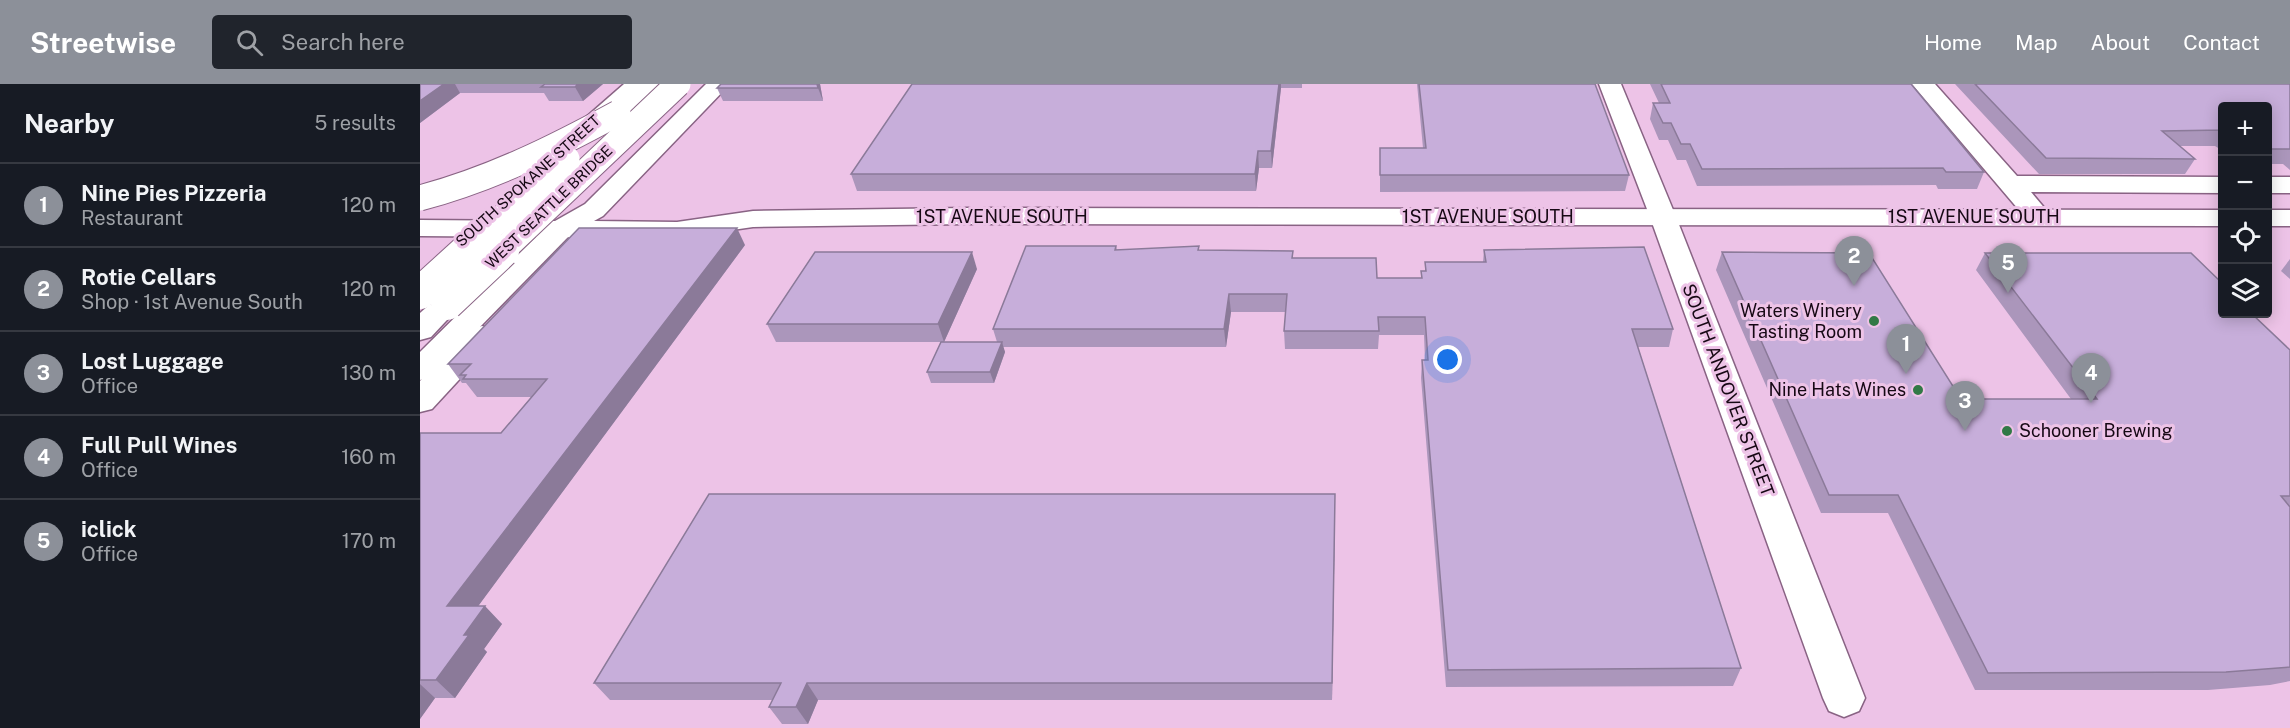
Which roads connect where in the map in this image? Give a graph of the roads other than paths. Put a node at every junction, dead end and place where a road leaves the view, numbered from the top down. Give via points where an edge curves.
1 (637, 84) edge
2 (650, 84) edge
3 (678, 84) edge
4 (719, 84) edge
5 (1610, 84) edge
6 (1923, 84) edge
7 (618, 113) junction
8 (2010, 184) junction
9 (2218, 185) edge
10 (2272, 185) edge
11 (2290, 185) edge
12 (420, 198) edge
13 (420, 207) edge
14 (498, 208) junction
15 (1664, 217) junction
16 (2039, 218) junction
17 (2210, 218) edge
18 (2272, 218) edge
19 (2290, 218) edge
20 (578, 224) junction
21 (420, 228) edge
22 (475, 229) junction
23 (420, 278) edge
24 (420, 293) edge
25 (420, 330) edge
26 (420, 370) edge
27 (420, 400) edge
28 (1844, 698) dead end

1 - 14 main road, SOUTH SPOKANE STREET
2 - 7 main road, WEST SEATTLE BRIDGE
3 - 25 main road, WEST SEATTLE BRIDGE, bridge
4 - 20 main road
5 - 15 main road, SOUTH ANDOVER STREET
6 - 8 main road
7 - 12 main road, bridge via 524,164
7 - 24 main road, WEST SEATTLE BRIDGE, bridge
8 - 9 main road, 1ST AVENUE SOUTH
8 - 16 main road
10 - 11 main road
13 - 14 main road, 1ST AVENUE SOUTH
14 - 20 main road, 1ST AVENUE SOUTH
14 - 22 main road, SOUTH SPOKANE STREET
15 - 16 main road, 1ST AVENUE SOUTH
15 - 20 main road, 1ST AVENUE SOUTH via 968,216 753,219 677,230
15 - 28 main road, SOUTH ANDOVER STREET
16 - 17 main road, 1ST AVENUE SOUTH
18 - 19 main road
20 - 22 main road, 1ST AVENUE SOUTH
20 - 26 main road
20 - 27 main road
21 - 22 main road, 1ST AVENUE SOUTH
22 - 23 main road, SOUTH SPOKANE STREET

